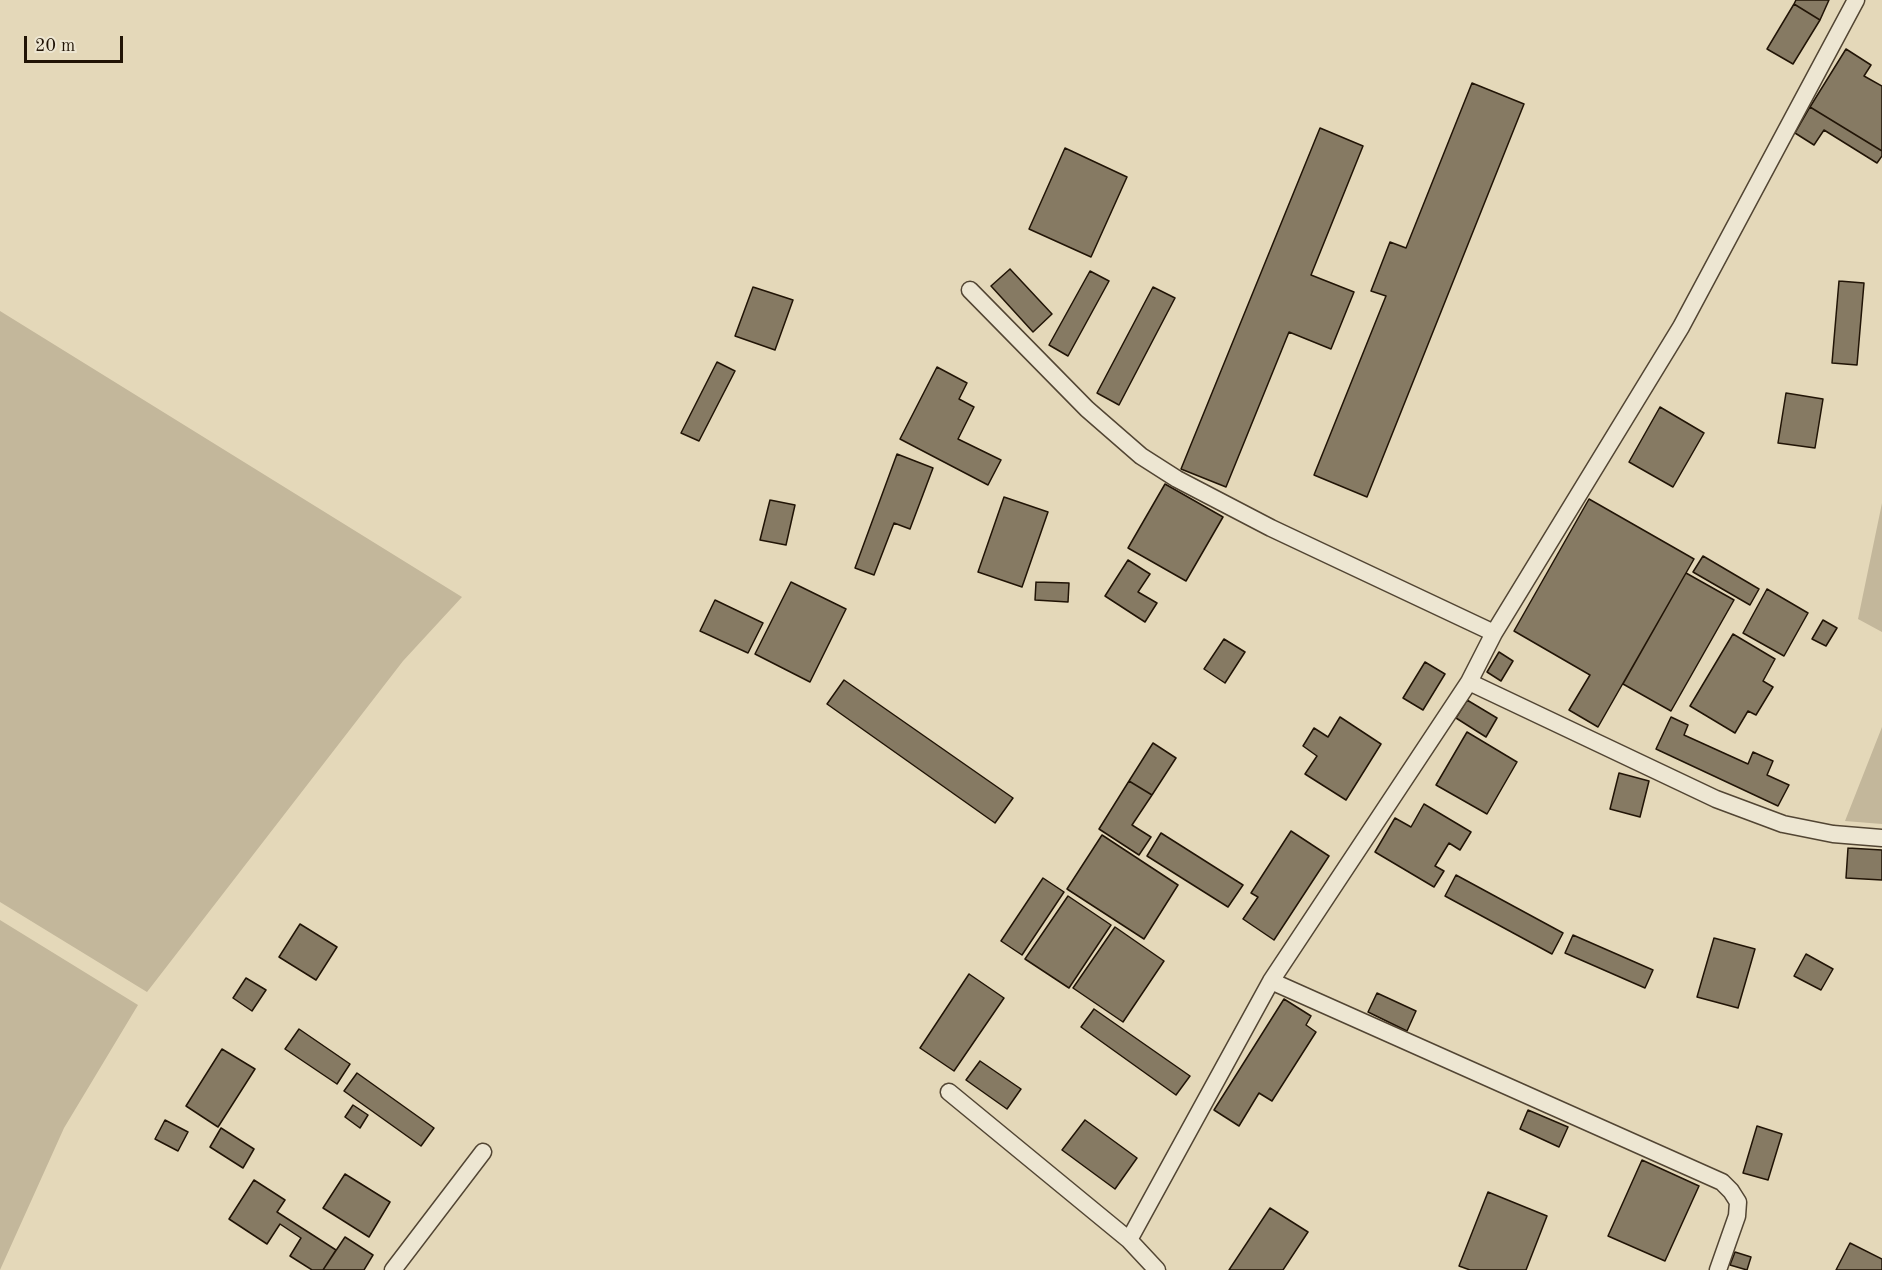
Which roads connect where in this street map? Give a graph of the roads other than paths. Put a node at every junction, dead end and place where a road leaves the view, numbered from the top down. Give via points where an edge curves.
1 (1856, 0) edge
2 (970, 290) dead end
3 (1494, 633) junction
4 (1469, 682) junction
5 (1882, 838) edge
6 (1271, 981) junction
7 (949, 1092) dead end
8 (483, 1152) dead end
9 (1129, 1240) junction
10 (393, 1270) edge
11 (1157, 1270) edge
12 (1718, 1270) edge

1 - 3 lane via 1681,327
2 - 3 lane via 1087,409 1142,456 1177,479
3 - 4 lane
4 - 5 lane via 1716,799 1783,824
4 - 6 lane
6 - 9 lane
6 - 12 lane via 1722,1182 1738,1202
7 - 9 lane
8 - 10 lane
9 - 11 lane

